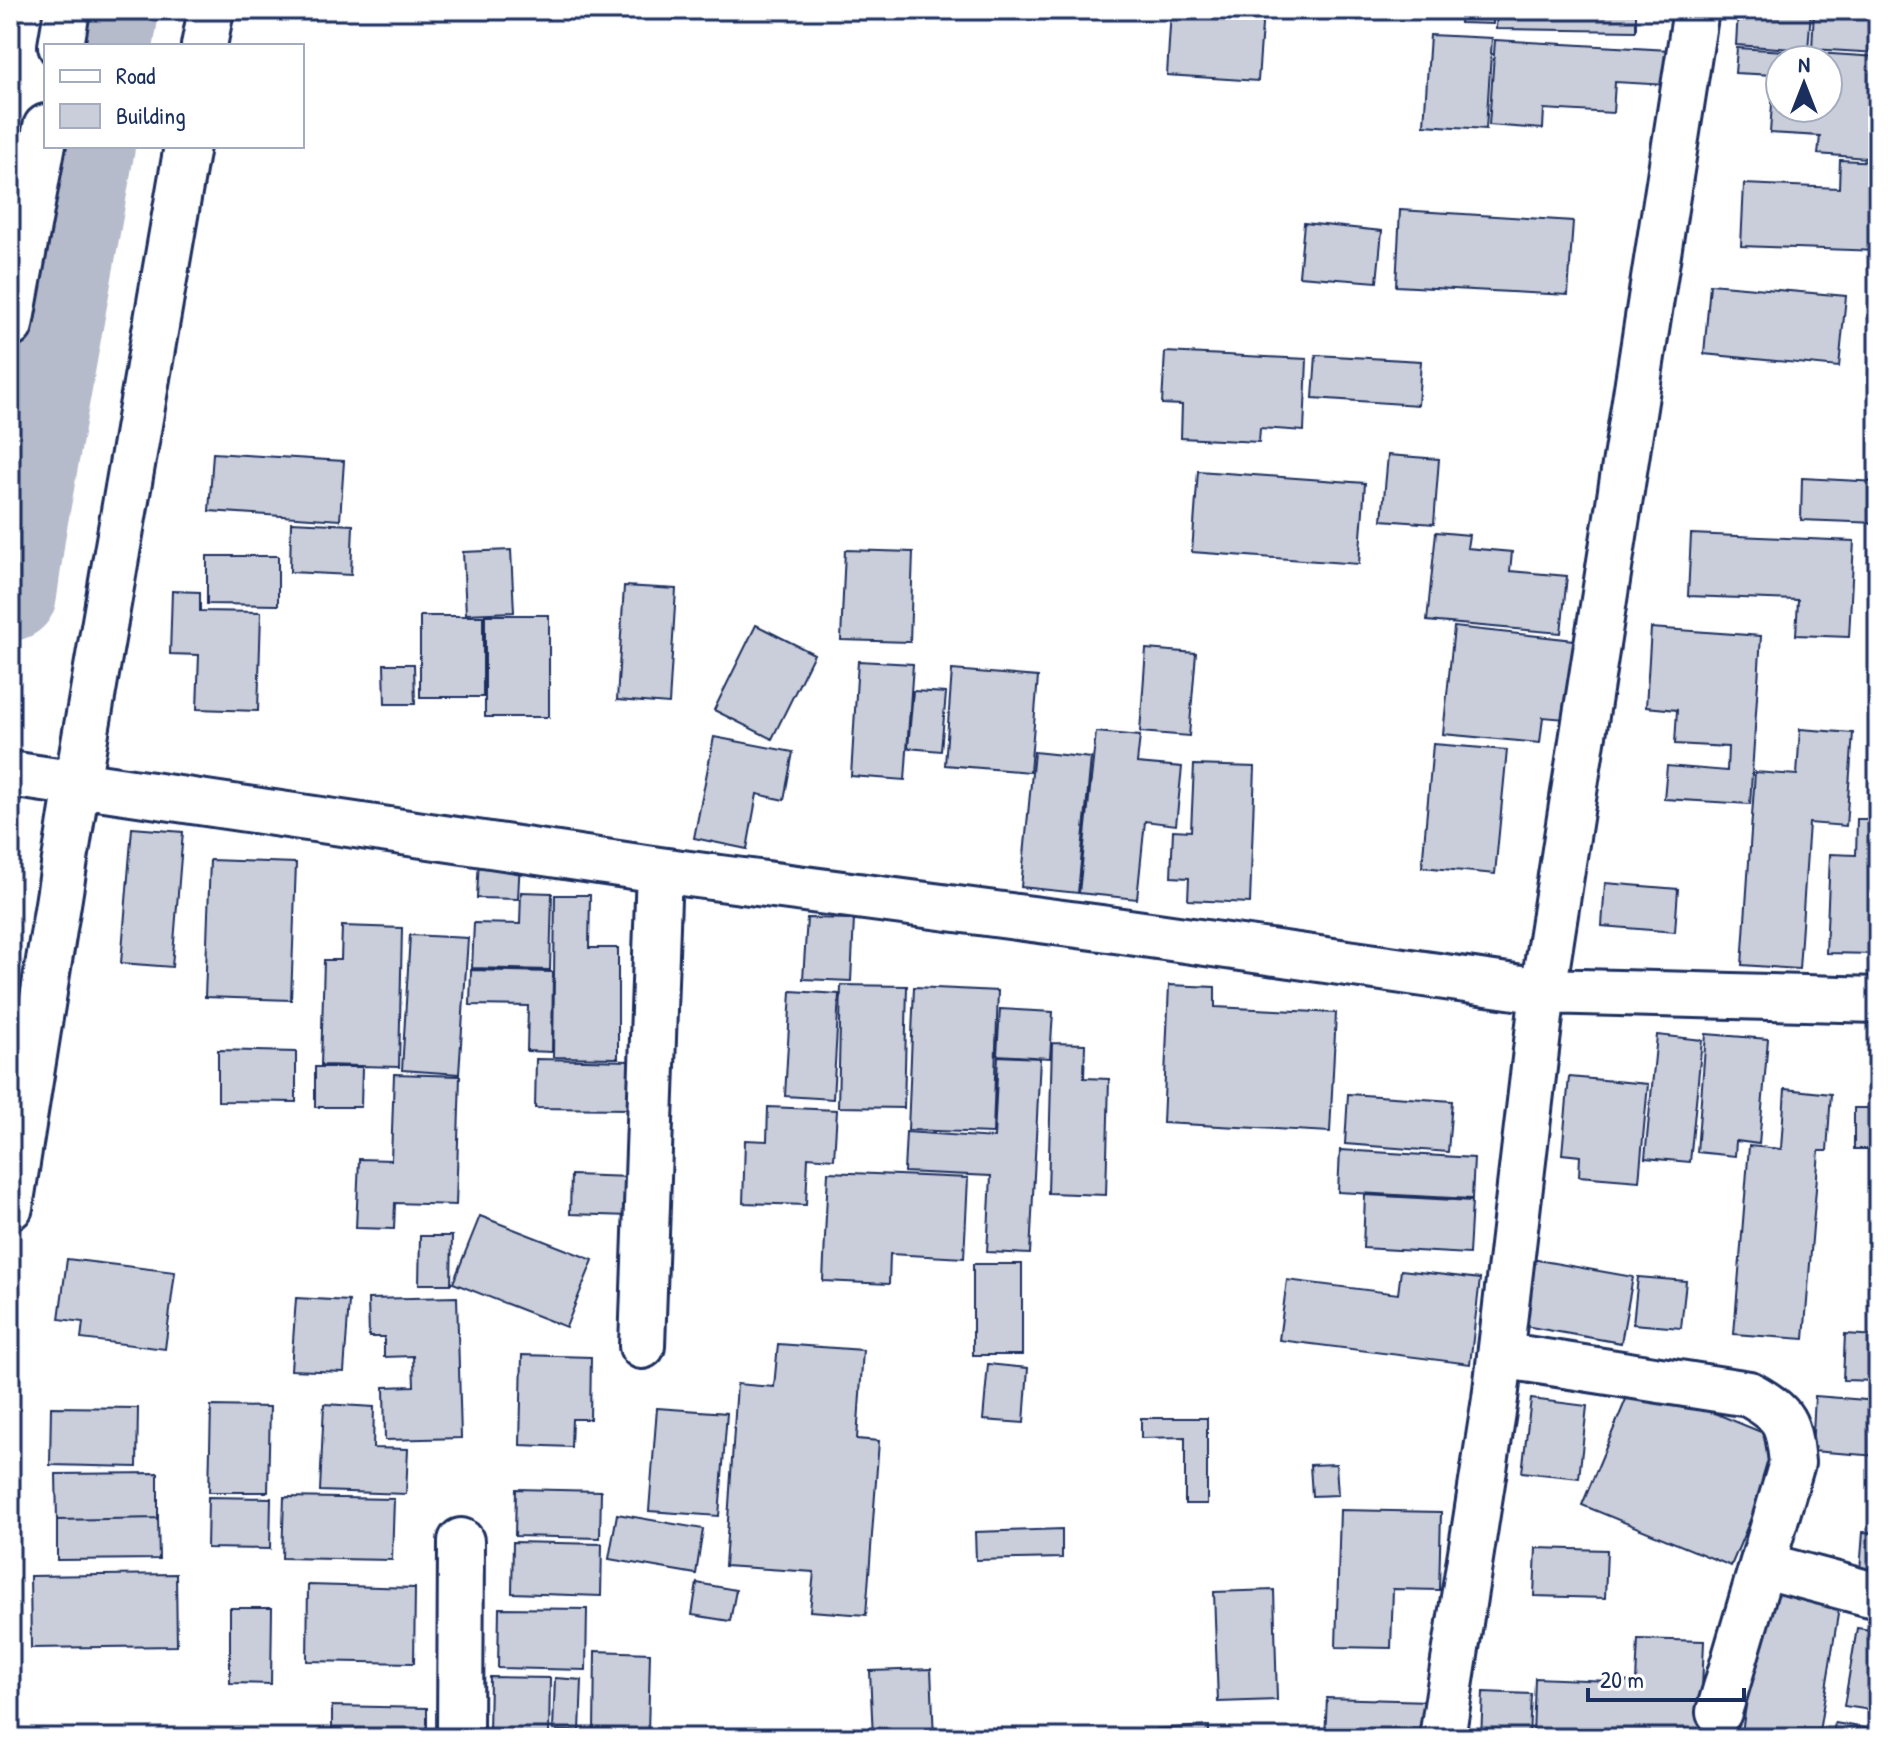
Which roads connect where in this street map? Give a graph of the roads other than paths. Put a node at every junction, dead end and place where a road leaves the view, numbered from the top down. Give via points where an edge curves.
1 (67, 10) edge
2 (211, 10) edge
3 (1696, 10) edge
4 (61, 44) edge
5 (204, 44) edge
6 (44, 138) edge
7 (187, 148) edge
8 (10, 325) edge
9 (41, 779) edge
10 (659, 870) junction
11 (1543, 991) junction
12 (1878, 1000) edge
13 (10, 1207) edge
14 (642, 1346) dead end
15 (1500, 1355) junction
16 (461, 1541) dead end
17 (1762, 1565) junction
18 (1878, 1596) edge
19 (1719, 1712) dead end
20 (460, 1738) edge
21 (1442, 1738) edge

1 - 4 street
2 - 5 street
3 - 11 street
6 - 8 street
7 - 9 street
9 - 10 street
9 - 13 street
10 - 11 street
10 - 14 street
11 - 12 street
11 - 15 street
15 - 17 street via 1749,1394 1774,1408 1788,1430 1792,1463
15 - 21 street
16 - 20 street
17 - 18 street
17 - 19 street

